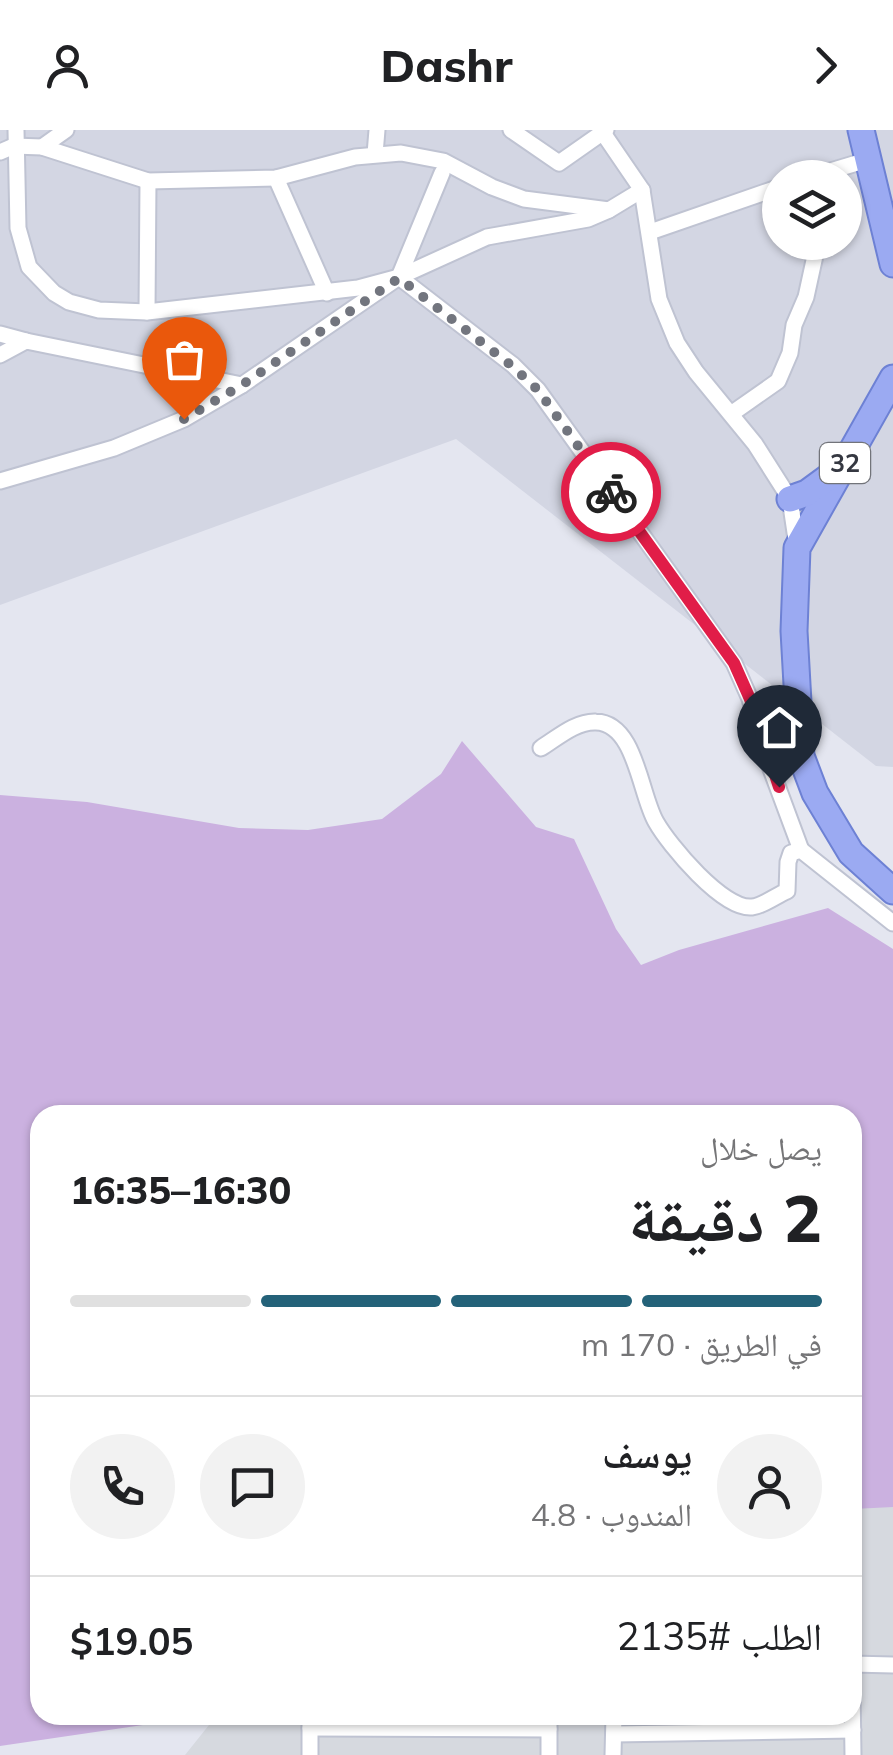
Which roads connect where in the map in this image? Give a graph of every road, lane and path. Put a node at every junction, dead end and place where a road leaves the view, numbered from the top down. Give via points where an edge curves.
1 (66, 130) edge
2 (376, 130) edge
3 (511, 130) edge
4 (860, 130) edge
5 (603, 131) edge
6 (10, 143) edge
7 (42, 147) junction
8 (375, 154) junction
9 (867, 160) junction
10 (862, 162) edge
11 (442, 173) dead end
12 (276, 178) junction
13 (148, 181) junction
14 (642, 190) junction
15 (762, 193) edge
16 (609, 210) junction
17 (887, 214) edge
18 (650, 232) junction
19 (814, 260) edge
20 (893, 264) edge
21 (399, 278) junction
22 (327, 293) junction
23 (148, 312) junction
24 (0, 334) edge
25 (26, 341) junction
26 (0, 355) edge
27 (893, 378) edge
28 (242, 385) junction
29 (731, 414) junction
30 (843, 466) junction
31 (0, 481) edge
32 (790, 499) junction
33 (798, 548) junction
34 (541, 748) dead end
35 (801, 850) junction
36 (893, 891) edge
37 (893, 923) edge
38 (862, 1664) edge
39 (893, 1664) edge
40 (310, 1725) edge
41 (549, 1725) edge
42 (614, 1725) edge
43 (853, 1725) edge
44 (853, 1730) junction
45 (614, 1734) junction
46 (310, 1755) edge
47 (549, 1755) edge
48 (614, 1755) edge
49 (854, 1755) edge

1 - 7 street
2 - 8 street
3 - 5 street via 559,163
4 - 9 main road
5 - 14 street
6 - 7 street
6 - 23 street via 22,250 40,281 82,306
7 - 13 street
8 - 12 street
8 - 16 street via 426,156 524,199
9 - 10 street
9 - 17 main road
11 - 21 street
12 - 13 street
12 - 22 street
13 - 23 street
14 - 16 street
14 - 18 street
15 - 18 street
16 - 21 street via 487,237
17 - 20 main road
18 - 29 street via 666,320
19 - 29 street via 778,381
21 - 22 street
21 - 28 street
21 - 35 street via 538,390 734,663
22 - 23 street
24 - 25 street
25 - 26 street
25 - 28 street
27 - 30 main road, 32
28 - 31 street via 114,448
29 - 32 street
30 - 32 main road
30 - 33 main road, 32
32 - 33 street
33 - 36 main road, 32 via 794,632 802,756 841,838
34 - 35 street via 581,723 614,727 631,752 655,821 698,874 732,902 752,907 781,893 792,853
35 - 37 street
38 - 39 street
40 - 46 street
41 - 47 street
42 - 45 street
43 - 44 street
44 - 45 street
44 - 49 street
45 - 48 street

